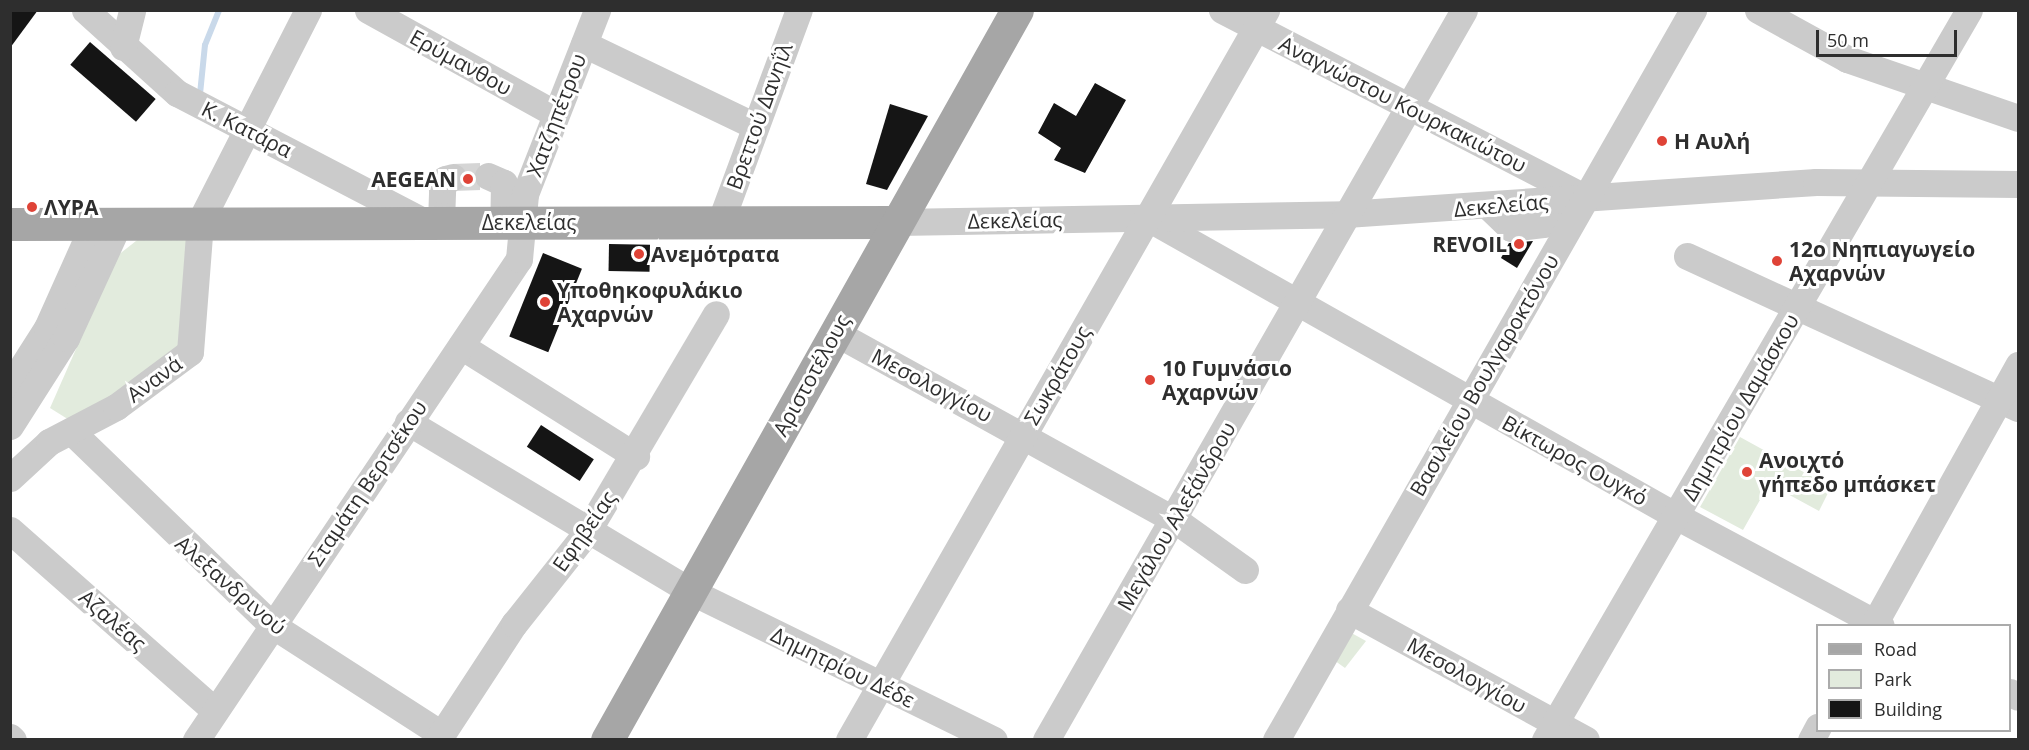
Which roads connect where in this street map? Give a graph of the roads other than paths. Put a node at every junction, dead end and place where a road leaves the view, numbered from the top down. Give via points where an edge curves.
1 (85, 10) edge
2 (132, 10) edge
3 (308, 10) edge
4 (368, 10) edge
5 (597, 10) edge
6 (799, 10) edge
7 (1017, 10) edge
8 (1222, 10) edge
9 (1464, 10) edge
10 (1693, 10) edge
11 (1758, 10) edge
12 (1969, 10) edge
13 (1261, 19) edge
14 (584, 44) junction
15 (123, 47) junction
16 (1924, 88) junction
17 (1408, 106) junction
18 (554, 113) junction
19 (2019, 118) edge
20 (755, 126) junction
21 (247, 127) junction
22 (488, 176) dead end
23 (453, 177) dead end
24 (1869, 181) junction
25 (2019, 184) edge
26 (1585, 197) junction
27 (1549, 212) junction
28 (1346, 214) junction
29 (1206, 217) junction
30 (1148, 218) junction
31 (200, 222) junction
32 (513, 222) junction
33 (897, 222) junction
34 (106, 223) junction
35 (434, 223) junction
36 (720, 223) junction
37 (10, 224) edge
38 (1198, 246) junction
39 (1552, 254) junction
40 (1688, 256) dead end
41 (1298, 303) junction
42 (1799, 303) junction
43 (716, 314) dead end
44 (834, 332) junction
45 (461, 346) junction
46 (2019, 365) edge
47 (10, 386) edge
48 (1470, 400) junction
49 (2009, 403) edge
50 (408, 422) junction
51 (10, 426) edge
52 (72, 432) junction
53 (1022, 434) junction
54 (636, 456) junction
55 (10, 478) edge
56 (1678, 518) junction
57 (1175, 520) junction
58 (10, 530) edge
59 (587, 532) junction
60 (1245, 570) dead end
61 (693, 592) junction
62 (1349, 610) junction
63 (1876, 624) edge
64 (272, 625) junction
65 (881, 686) junction
66 (215, 711) junction
67 (1549, 731) edge
68 (440, 737) edge
69 (196, 740) edge
70 (607, 740) edge
71 (849, 740) edge
72 (994, 740) edge
73 (1046, 740) edge
74 (1276, 740) edge
75 (1586, 740) edge

1 - 15 street, Κ. Κατάρα
2 - 15 street
3 - 21 street
4 - 18 street, Ερύμανθου
5 - 14 street, Χατζηπέτρου
6 - 20 street, Βρεττού Δανηΐλ
7 - 33 main road, Αριστοτέλους
8 - 13 street, Αναγνώστου Κουρκακιώτου
9 - 17 street, Μεγάλου Αλεξάνδρου
10 - 26 street, Βασιλείου Βουλγαροκτόνου
11 - 16 street via 1847,59
12 - 16 street, Δημητρίου Δαμάσκου
13 - 17 street, Αναγνώστου Κουρκακιώτου
13 - 30 street, Σωκράτους
14 - 18 street, Χατζηπέτρου
14 - 20 street
15 - 21 street, Κ. Κατάρα via 177,93
16 - 19 street
16 - 24 street, Δημητρίου Δαμάσκου
17 - 26 street, Αναγνώστου Κουρκακιώτου
17 - 28 street, Μεγάλου Αλεξάνδρου
18 - 32 street, Χατζηπέτρου
20 - 36 street, Βρεττού Δανηΐλ
21 - 31 street
21 - 35 street, Κ. Κατάρα
22 - 32 street via 504,183
23 - 35 street via 445,179
24 - 25 street, Δεκελείας
24 - 26 street, Δεκελείας
24 - 42 street, Δημητρίου Δαμάσκου
26 - 27 street, Δεκελείας
26 - 39 street, Βασιλείου Βουλγαροκτόνου
27 - 28 street, Δεκελείας via 1489,207
27 - 39 street
28 - 29 street, Δεκελείας
28 - 41 street, Μεγάλου Αλεξάνδρου
29 - 30 street, Δεκελείας
29 - 38 street
30 - 33 street, Δεκελείας
30 - 38 street, Βίκτωρος Ουγκό
30 - 53 street, Σωκράτους
31 - 34 main road, Δεκελείας
31 - 35 main road, Δεκελείας
31 - 52 street, Ανανά via 190,352 124,401
32 - 35 main road, Δεκελείας
32 - 36 main road, Δεκελείας
32 - 45 street, Σταμάτη Βερτσέκου via 519,260
33 - 36 main road, Δεκελείας
33 - 44 main road, Αριστοτέλους
34 - 37 main road, Δεκελείας
34 - 47 street
34 - 51 street via 66,338
38 - 41 street, Βίκτωρος Ουγκό
39 - 48 street, Βασιλείου Βουλγαροκτόνου
40 - 42 street
41 - 48 street, Βίκτωρος Ουγκό
41 - 57 street, Μεγάλου Αλεξάνδρου
42 - 49 street
42 - 56 street, Δημητρίου Δαμάσκου
43 - 54 street, Εφηβείας
44 - 53 street, Μεσολογγίου
44 - 61 main road, Αριστοτέλους
45 - 50 street, Σταμάτη Βερτσέκου
45 - 54 street
46 - 49 street
48 - 56 street, Βίκτωρος Ουγκό
48 - 62 street, Βασιλείου Βουλγαροκτόνου
49 - 63 street
50 - 59 street, Δημητρίου Δέδε
50 - 64 street, Σταμάτη Βερτσέκου
52 - 55 street, Ανανά via 20,464
52 - 64 street, Αλεξανδρινού
53 - 57 street, Μεσολογγίου
53 - 65 street, Σωκράτους
54 - 59 street, Εφηβείας
56 - 63 street, Βίκτωρος Ουγκό
56 - 67 street, Δημητρίου Δαμάσκου
57 - 60 street, Μεσολογγίου
57 - 73 street, Μεγάλου Αλεξάνδρου
58 - 66 street, Αζαλέας
59 - 61 street, Δημητρίου Δέδε
59 - 68 street, Εφηβείας via 514,624
61 - 65 street, Δημητρίου Δέδε
61 - 70 main road, Αριστοτέλους
62 - 67 street, Μεσολογγίου
62 - 74 street, Βασιλείου Βουλγαροκτόνου
64 - 66 street, Σταμάτη Βερτσέκου
64 - 68 street, Αλεξανδρινού
65 - 71 street, Σωκράτους
65 - 72 street, Δημητρίου Δέδε
66 - 69 street, Σταμάτη Βερτσέκου
67 - 75 street, Μεσολογγίου

